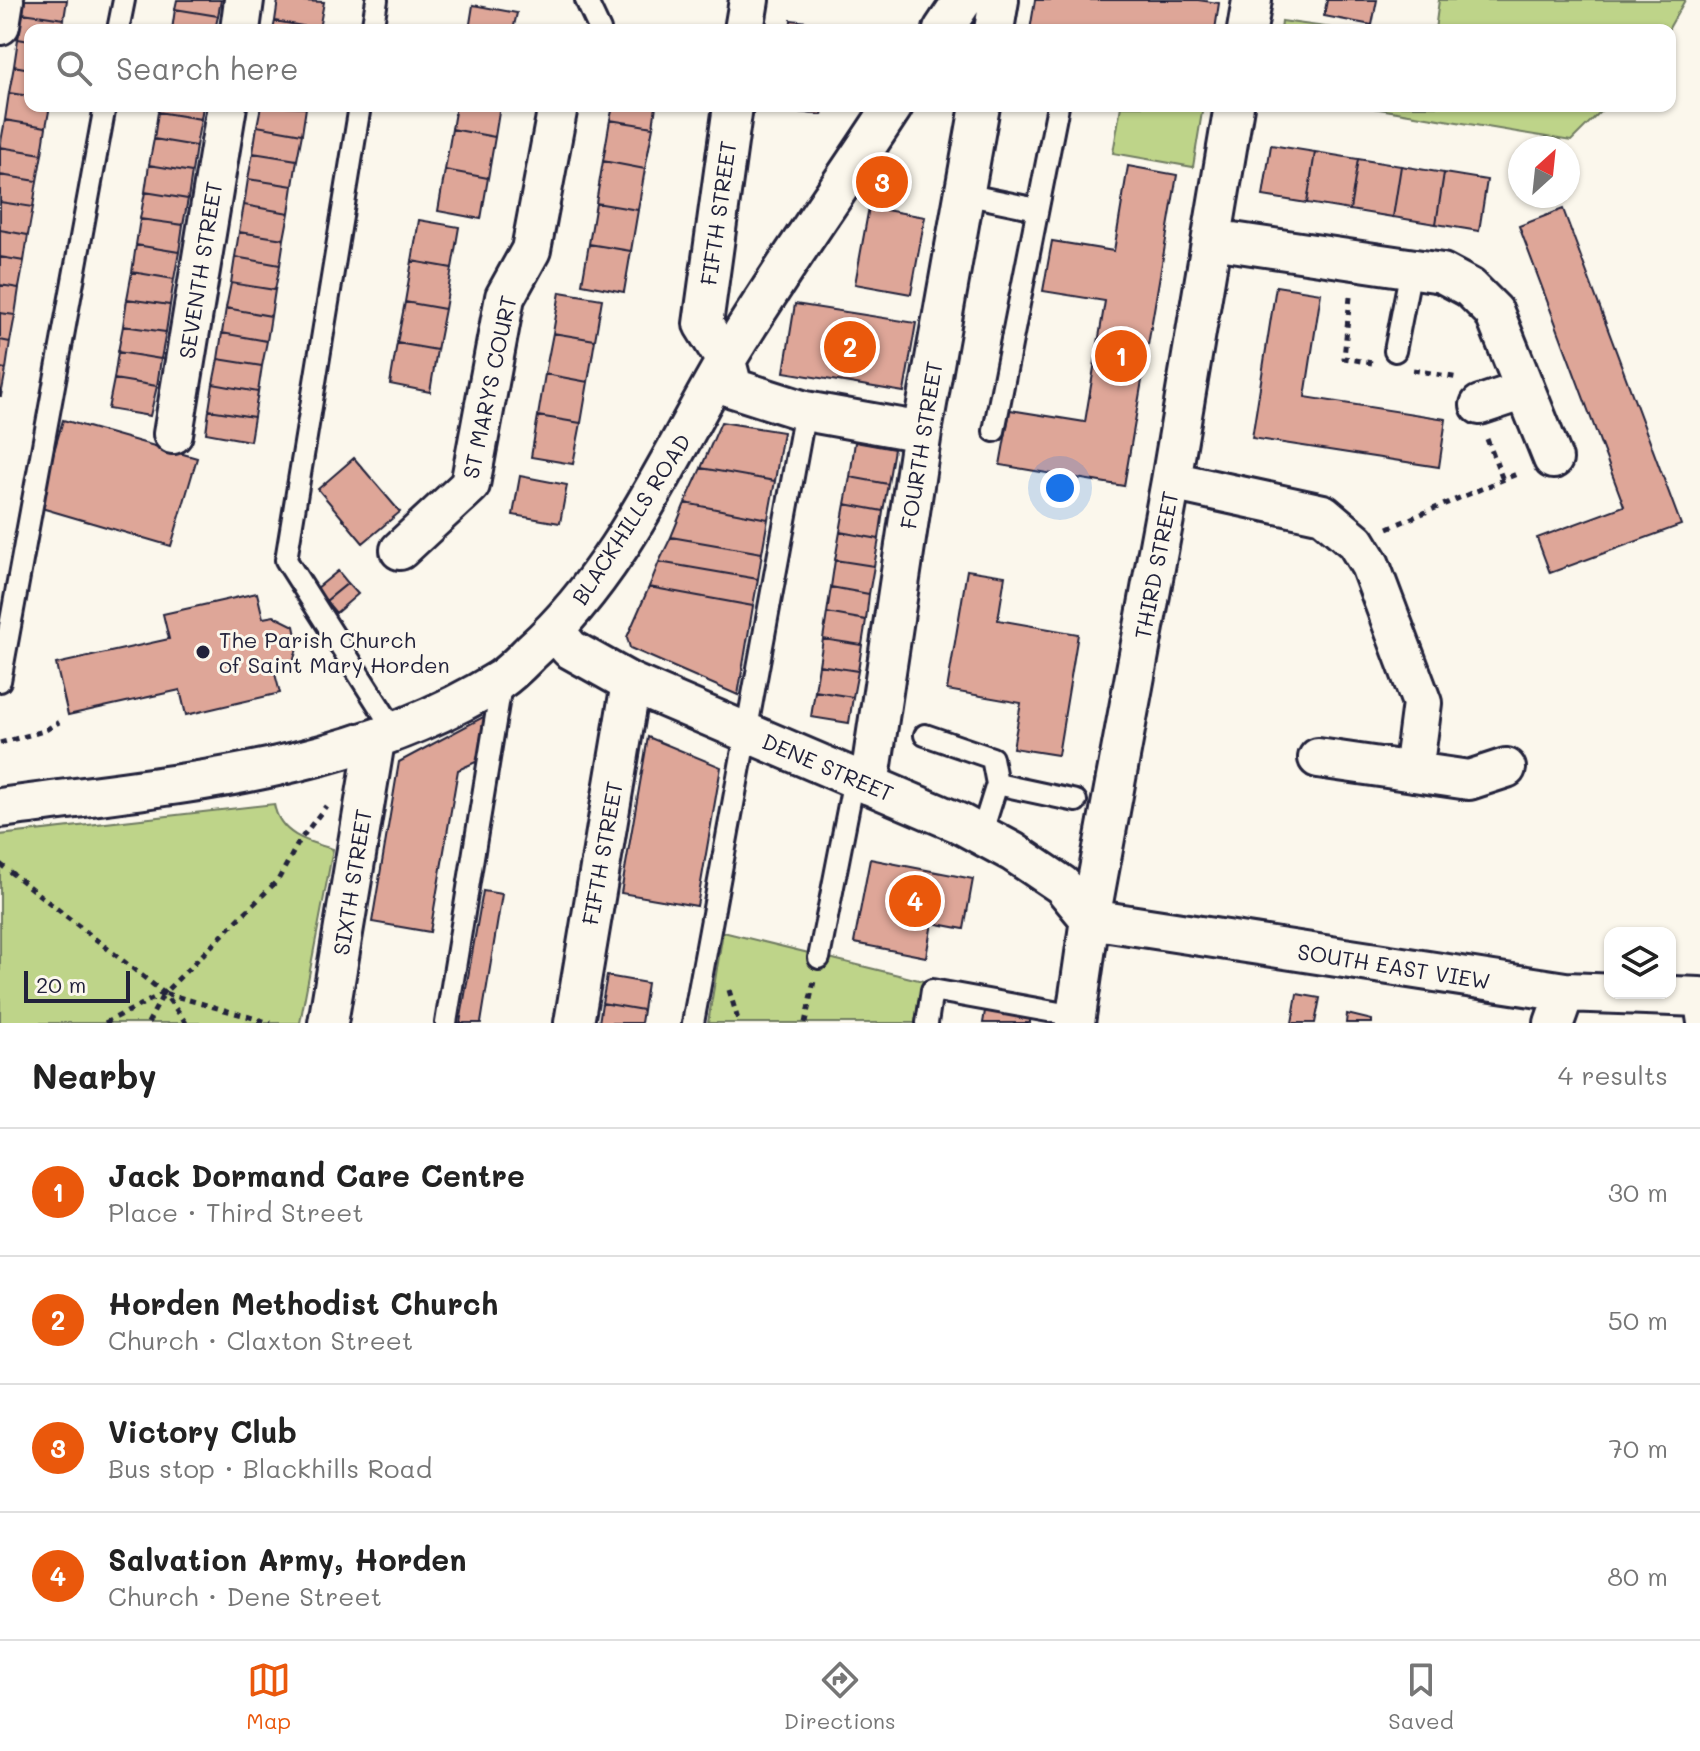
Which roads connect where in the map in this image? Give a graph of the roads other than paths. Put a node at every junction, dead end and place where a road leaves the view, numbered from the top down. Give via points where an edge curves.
1 (4, 0) edge
2 (124, 0) edge
3 (244, 0) edge
4 (377, 0) edge
5 (586, 0) edge
6 (749, 0) edge
7 (963, 0) edge
8 (999, 0) edge
9 (1252, 0) edge
10 (119, 24) edge
11 (241, 24) edge
12 (373, 24) edge
13 (597, 24) edge
14 (745, 24) edge
15 (947, 24) edge
16 (995, 24) edge
17 (1248, 24) edge
18 (0, 25) edge
19 (104, 112) edge
20 (226, 112) edge
21 (359, 112) edge
22 (557, 112) edge
23 (732, 112) edge
24 (889, 112) edge
25 (979, 112) edge
26 (1057, 112) edge
27 (1233, 112) edge
28 (964, 194) junction
29 (1037, 209) junction
30 (1212, 239) junction
31 (1411, 269) junction
32 (1395, 351) dead end
33 (726, 361) junction
34 (1525, 390) junction
35 (1480, 405) dead end
36 (805, 411) junction
37 (994, 431) dead end
38 (922, 432) junction
39 (173, 434) dead end
40 (1553, 459) road end
41 (1171, 481) junction
42 (400, 550) dead end
43 (555, 631) junction
44 (502, 679) junction
45 (0, 681) edge
46 (631, 683) junction
47 (744, 731) junction
48 (925, 735) dead end
49 (386, 737) junction
50 (1318, 758) dead end
51 (1506, 768) dead end
52 (1413, 772) junction
53 (862, 782) junction
54 (997, 784) junction
55 (1076, 801) dead end
56 (0, 808) edge
57 (981, 835) junction
58 (1090, 919) junction
59 (819, 958) road end
60 (1698, 997) edge
61 (1560, 1008) edge
62 (1076, 1019) edge
63 (328, 1023) edge
64 (446, 1023) edge
65 (574, 1023) edge
66 (693, 1023) edge
67 (927, 1023) edge

1 - 18 street
2 - 10 lane
3 - 11 street
4 - 12 lane
5 - 13 lane
6 - 14 street
7 - 15 street
8 - 16 street
9 - 17 street
19 - 45 lane
20 - 39 street, SEVENTH STREET
21 - 49 lane via 286,560
22 - 42 street, ST MARYS COURT via 531,250 505,297 470,485
23 - 33 street, FIFTH STREET via 703,324
24 - 33 street, BLACKHILLS ROAD
25 - 28 street, FOURTH STREET
26 - 29 lane
27 - 30 street, THIRD STREET
28 - 29 lane
28 - 38 street, FOURTH STREET
29 - 37 lane
30 - 31 street
30 - 41 street, THIRD STREET
31 - 32 lane
31 - 34 street via 1442,273 1470,288 1494,312
33 - 36 street, FIFTH STREET via 733,388
33 - 43 street, BLACKHILLS ROAD via 659,482 594,584
34 - 35 street
34 - 40 street
36 - 38 street
36 - 47 lane
38 - 53 street, FOURTH STREET
41 - 52 street via 1323,514 1356,542 1370,565 1422,703
41 - 58 street, THIRD STREET
43 - 44 street, BLACKHILLS ROAD
43 - 46 street, DENE STREET via 570,649
44 - 49 street, BLACKHILLS ROAD
44 - 64 lane
46 - 47 street, DENE STREET
46 - 65 street, FIFTH STREET
47 - 53 street, DENE STREET
47 - 66 lane
48 - 54 lane via 992,758
49 - 56 street, BLACKHILLS ROAD via 258,772
49 - 63 street, SIXTH STREET
50 - 52 street
51 - 52 street via 1469,780
53 - 57 street, DENE STREET
53 - 59 lane
54 - 55 lane
54 - 57 lane
57 - 58 street, DENE STREET via 1062,885
58 - 61 street, SOUTH EAST VIEW
58 - 62 street, THIRD STREET
60 - 61 street, SOUTH EAST VIEW
62 - 67 lane via 932,990

